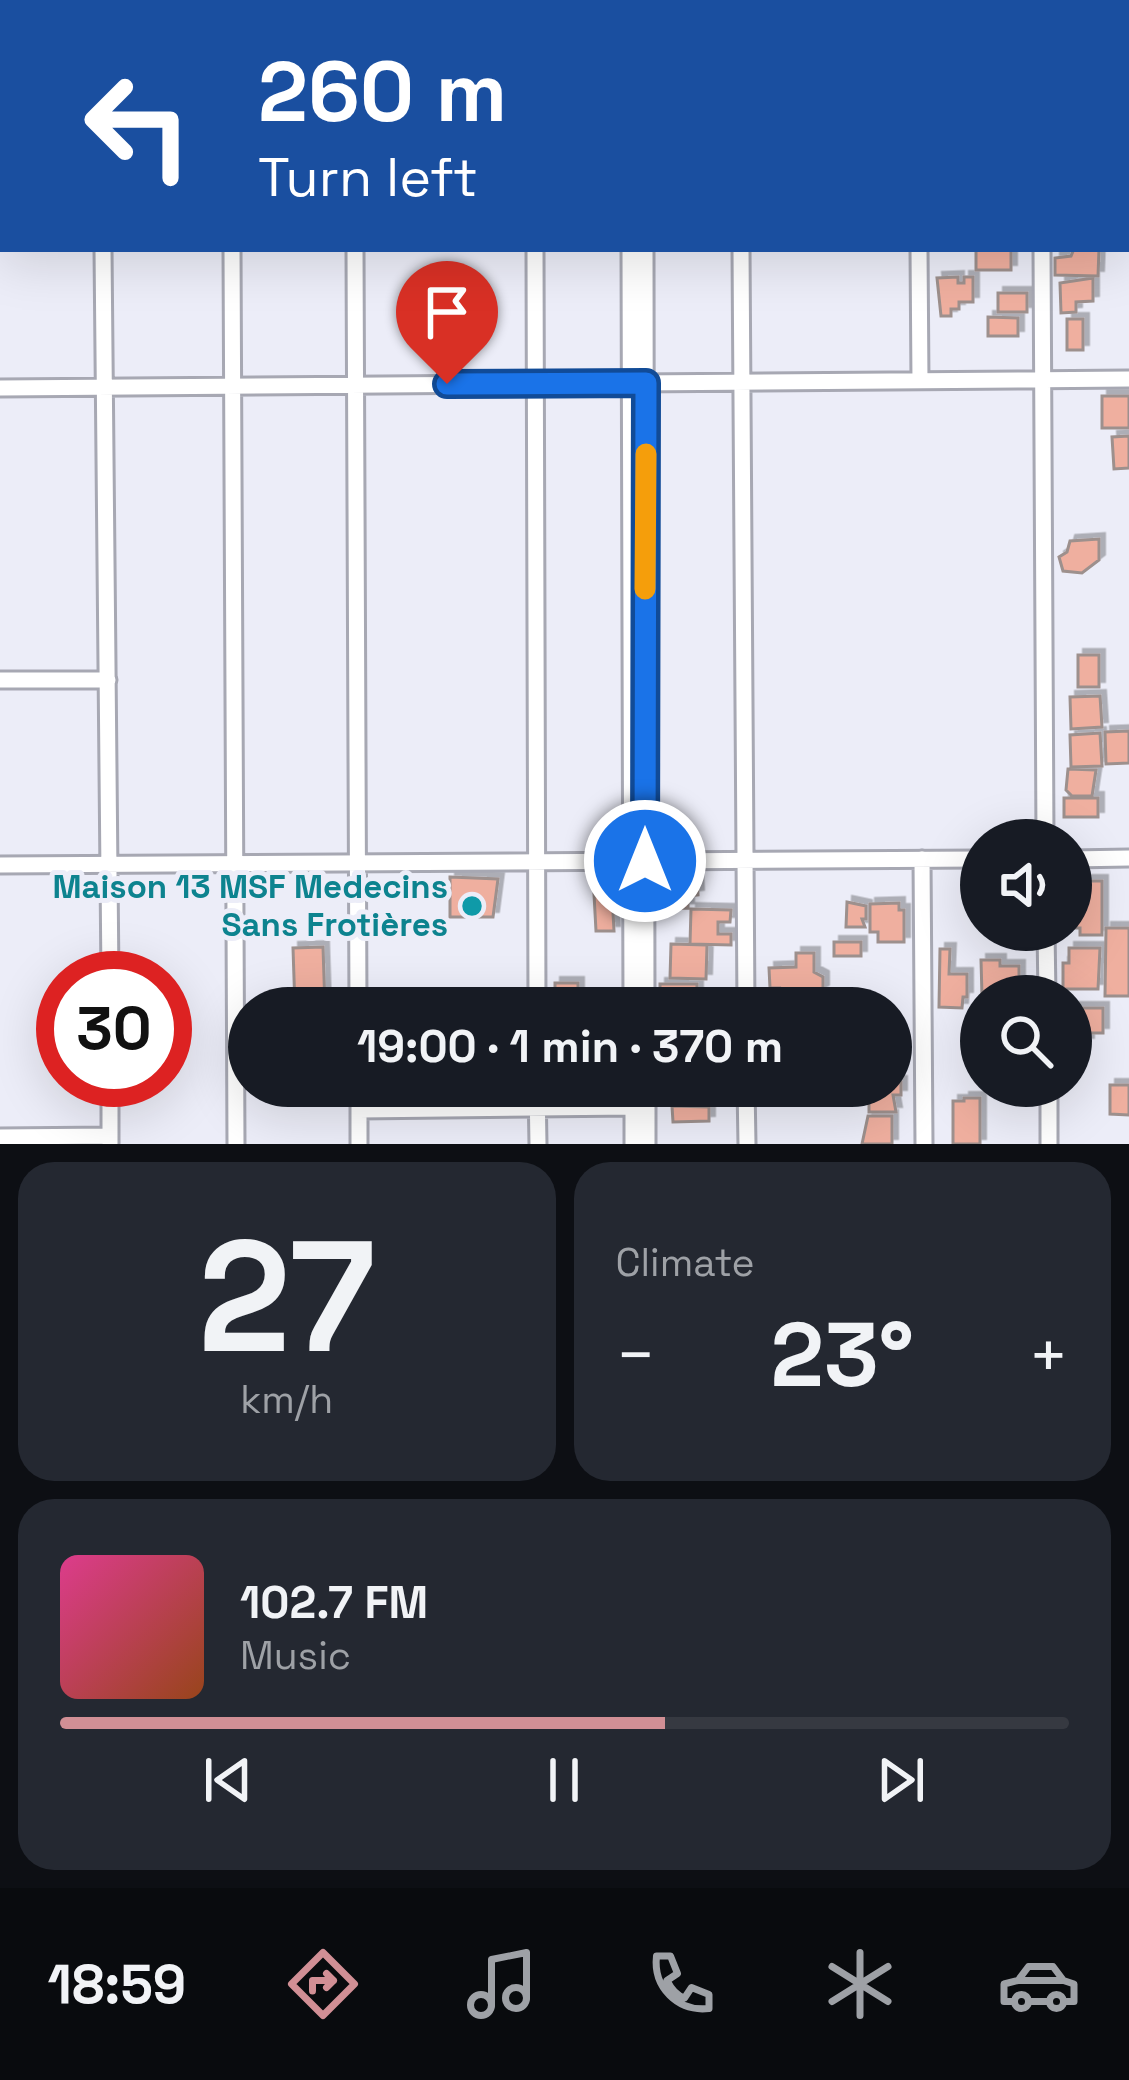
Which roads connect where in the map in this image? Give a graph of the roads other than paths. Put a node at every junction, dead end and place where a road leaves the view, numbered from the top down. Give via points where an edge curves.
1 (103, 252) edge
2 (232, 252) edge
3 (355, 252) edge
4 (535, 252) edge
5 (630, 252) edge
6 (645, 252) edge
7 (741, 252) edge
8 (919, 252) edge
9 (1042, 252) edge
10 (1129, 379) edge
11 (1042, 380) junction
12 (741, 381) junction
13 (920, 381) junction
14 (538, 383) junction
15 (639, 383) junction
16 (235, 385) junction
17 (357, 385) junction
18 (105, 386) junction
19 (0, 388) edge
20 (0, 680) edge
21 (107, 680) junction
22 (1045, 819) edge
23 (1129, 858) edge
24 (922, 859) junction
25 (960, 859) edge
26 (1092, 859) edge
27 (535, 861) junction
28 (638, 861) junction
29 (744, 861) junction
30 (356, 862) junction
31 (233, 863) junction
32 (0, 865) edge
33 (110, 865) junction
34 (110, 951) edge
35 (358, 987) edge
36 (537, 987) edge
37 (633, 987) edge
38 (645, 987) edge
39 (746, 987) edge
40 (110, 1107) edge
41 (538, 1107) joint
42 (633, 1107) edge
43 (647, 1107) edge
44 (746, 1107) edge
45 (1048, 1107) edge
46 (359, 1110) joint
47 (0, 1137) edge
48 (110, 1140) edge
49 (236, 1144) edge
50 (359, 1144) edge
51 (538, 1144) edge
52 (633, 1144) edge
53 (647, 1144) edge
54 (747, 1144) edge
55 (924, 1144) edge
56 (1049, 1144) edge

1 - 18 street
2 - 16 street
3 - 17 street
4 - 14 street
5 - 15 street
6 - 15 street
7 - 12 street
8 - 13 street
9 - 11 street
10 - 11 street
11 - 13 street
11 - 22 street
12 - 13 street
12 - 15 street
12 - 29 street
14 - 15 street
14 - 17 street
14 - 27 street
15 - 28 street
16 - 17 street
16 - 18 street
16 - 31 street
17 - 30 street
18 - 19 street
18 - 21 street
20 - 21 street
21 - 33 street
23 - 26 street
24 - 25 street
24 - 29 street
24 - 55 street
27 - 28 street
27 - 30 street
27 - 36 street
28 - 29 street
28 - 37 street
28 - 38 street
29 - 39 street
30 - 31 street
30 - 35 street
31 - 33 street
31 - 49 street
32 - 33 street
33 - 34 street
40 - 48 street
41 - 46 street
41 - 51 street
42 - 52 street
43 - 53 street
44 - 54 street
45 - 56 street
46 - 50 street
47 - 48 street

